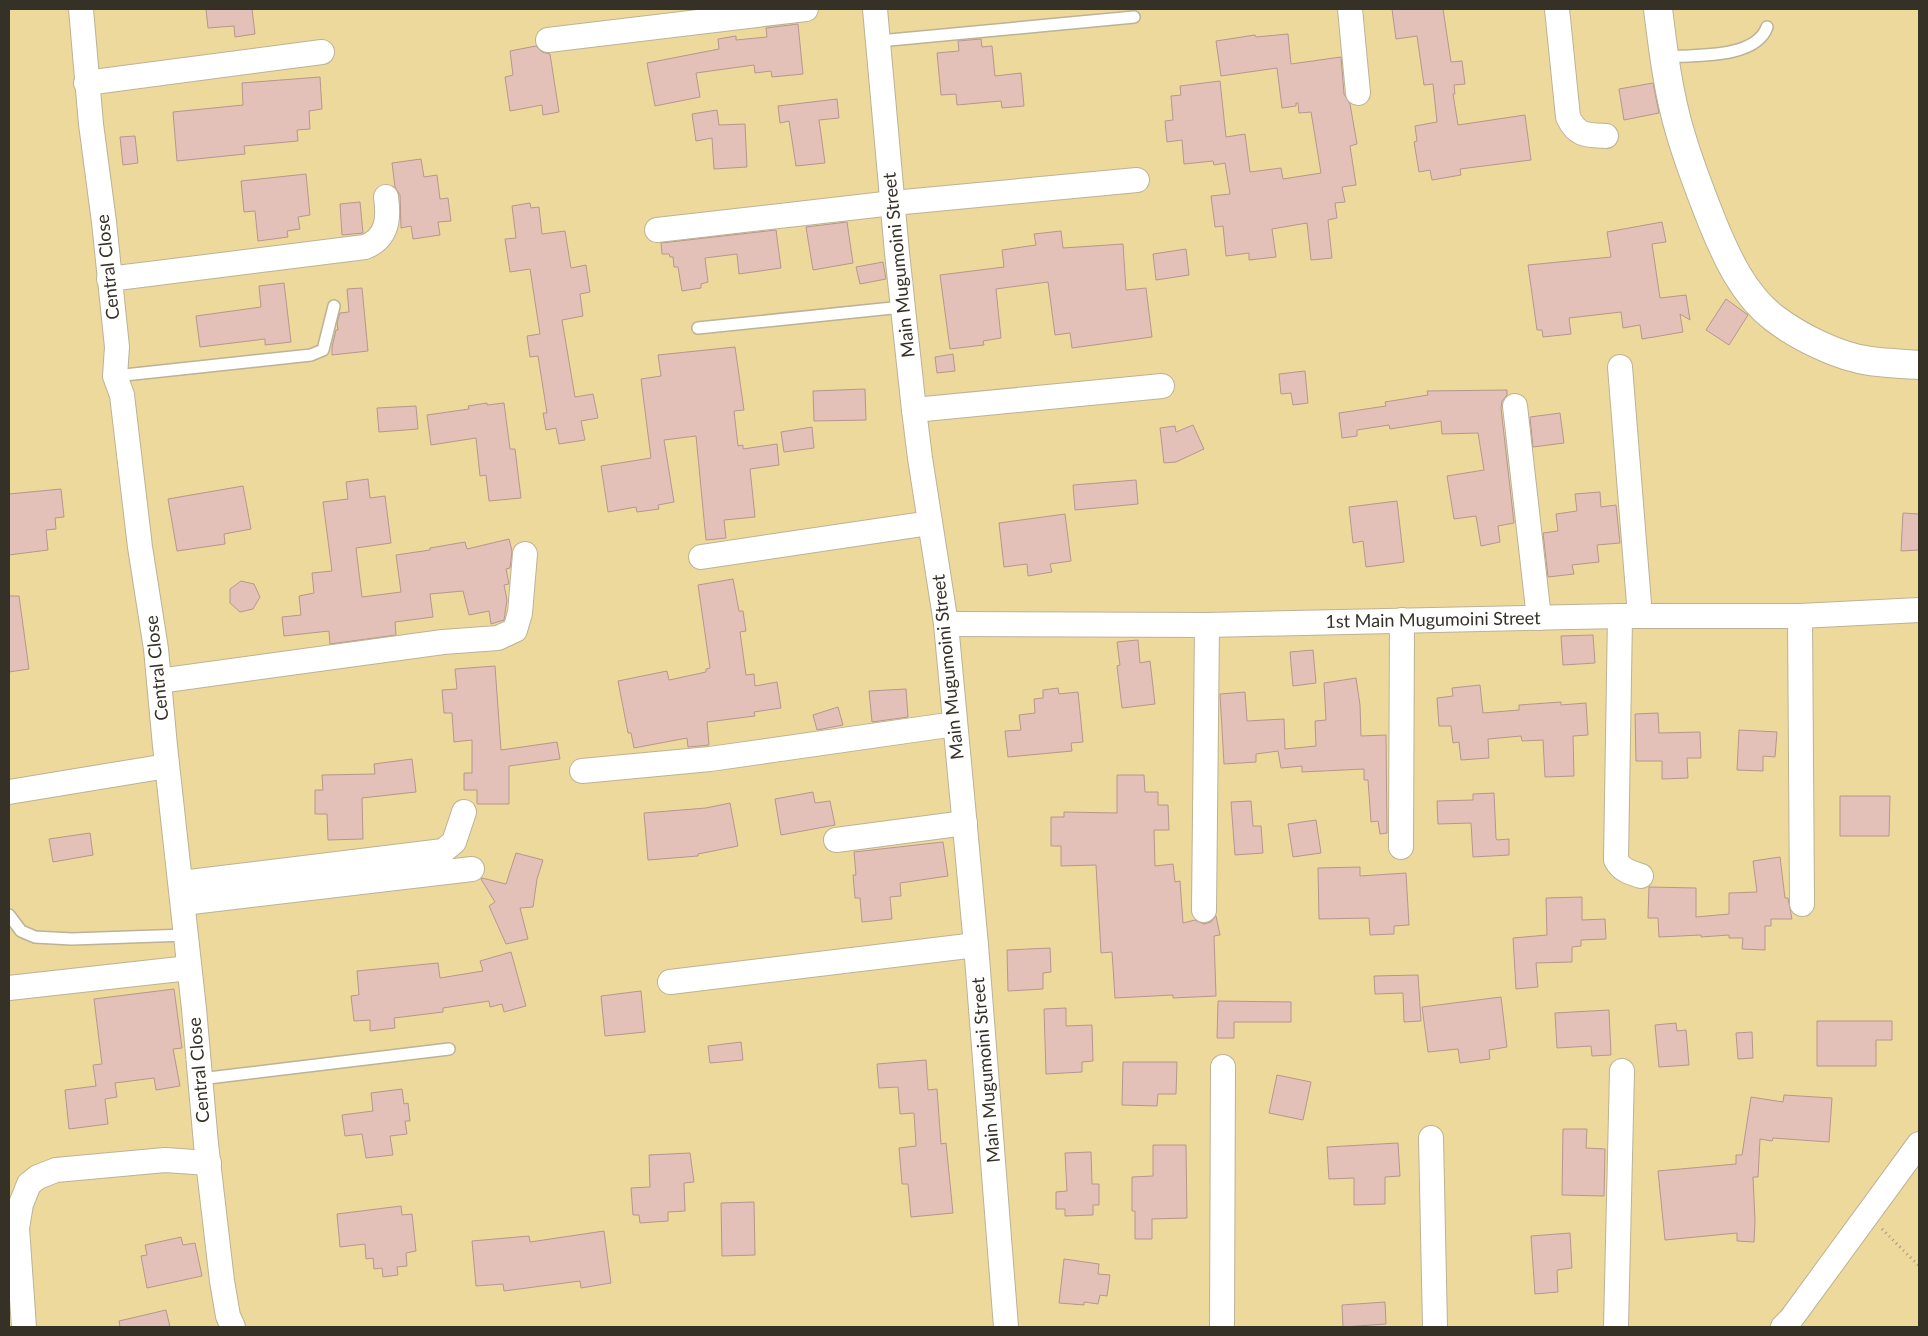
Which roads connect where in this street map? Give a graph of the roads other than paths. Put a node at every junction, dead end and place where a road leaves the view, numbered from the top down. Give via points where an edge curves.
1 (81, 9) edge
2 (806, 9) edge
3 (876, 9) edge
4 (1350, 9) edge
5 (1557, 9) edge
6 (1658, 9) edge
7 (1134, 17) dead end
8 (1767, 27) dead end
9 (548, 40) dead end
10 (879, 41) junction
11 (322, 52) dead end
12 (1665, 57) junction
13 (86, 83) junction
14 (1358, 93) dead end
15 (1606, 136) dead end
16 (1136, 180) dead end
17 (386, 196) dead end
18 (893, 203) junction
19 (656, 230) dead end
20 (109, 279) junction
21 (334, 306) dead end
22 (902, 307) junction
23 (698, 328) dead end
24 (1919, 365) edge
25 (1620, 366) dead end
26 (115, 376) junction
27 (1162, 386) dead end
28 (1515, 406) dead end
29 (914, 410) junction
30 (930, 523) junction
31 (525, 554) dead end
32 (701, 557) dead end
33 (1919, 610) edge
34 (1630, 616) junction
35 (1800, 616) junction
36 (1539, 618) junction
37 (1402, 620) junction
38 (946, 624) junction
39 (1206, 625) junction
40 (159, 681) junction
41 (955, 724) junction
42 (167, 766) junction
43 (582, 771) dead end
44 (9, 792) edge
45 (464, 812) dead end
46 (965, 823) junction
47 (836, 840) dead end
48 (1401, 847) dead end
49 (472, 870) dead end
50 (1641, 876) dead end
51 (182, 893) junction
52 (1802, 904) dead end
53 (1204, 910) dead end
54 (9, 915) edge
55 (186, 935) junction
56 (976, 945) junction
57 (190, 968) junction
58 (670, 982) dead end
59 (9, 988) edge
60 (449, 1048) dead end
61 (1223, 1067) dead end
62 (1622, 1071) dead end
63 (200, 1079) junction
64 (1431, 1138) dead end
65 (1919, 1144) edge
66 (209, 1163) junction
67 (24, 1327) edge
68 (233, 1327) edge
69 (1006, 1327) edge
70 (1222, 1327) edge
71 (1435, 1327) edge
72 (1616, 1327) edge
73 (1783, 1327) edge

1 - 13 street, Central Close
2 - 9 street
3 - 10 street, Main Mugumoini Street
4 - 14 street
5 - 15 street via 1568,117 1578,131
6 - 12 street
7 - 10 lane
8 - 12 lane via 1765,34 1744,49 1724,54
10 - 18 street, Main Mugumoini Street
11 - 13 street
12 - 24 street via 1679,130 1692,168 1726,255 1752,298 1794,331 1848,356
13 - 20 street, Central Close
16 - 18 street
17 - 20 street via 386,226 375,243 365,247
18 - 19 street
18 - 22 street, Main Mugumoini Street
20 - 26 street, Central Close via 117,347
21 - 26 lane via 323,350 311,355
22 - 23 lane
22 - 29 street, Main Mugumoini Street
25 - 34 street
26 - 40 street, Central Close via 122,395
27 - 29 street
28 - 36 street
29 - 30 street, Main Mugumoini Street
30 - 32 street
30 - 38 street, Main Mugumoini Street
31 - 40 street via 520,613 515,630 498,638 443,642
33 - 35 street, 1st Main Mugumoini Street
34 - 35 street, 1st Main Mugumoini Street
34 - 36 street, 1st Main Mugumoini Street
34 - 50 street via 1616,860 1620,868
35 - 52 street
36 - 37 street, 1st Main Mugumoini Street
37 - 39 street, 1st Main Mugumoini Street
37 - 48 street
38 - 39 street, 1st Main Mugumoini Street
38 - 41 street, Main Mugumoini Street
39 - 53 street
40 - 42 street, Central Close
41 - 43 street via 710,759
41 - 46 street, Main Mugumoini Street
42 - 44 street
42 - 51 street, Central Close
45 - 51 street via 454,842 444,851
46 - 47 street
46 - 56 street, Main Mugumoini Street
49 - 51 street
51 - 55 street, Central Close
54 - 55 lane via 21,931 34,937
55 - 57 street, Central Close
56 - 58 street
56 - 69 street, Main Mugumoini Street
57 - 59 street
57 - 63 street, Central Close
60 - 63 lane
61 - 70 street
62 - 72 street
63 - 66 street, Central Close
64 - 71 street
65 - 73 street
66 - 67 street via 166,1160 56,1170 29,1184 20,1204 17,1228
66 - 68 street, Central Close via 222,1281

